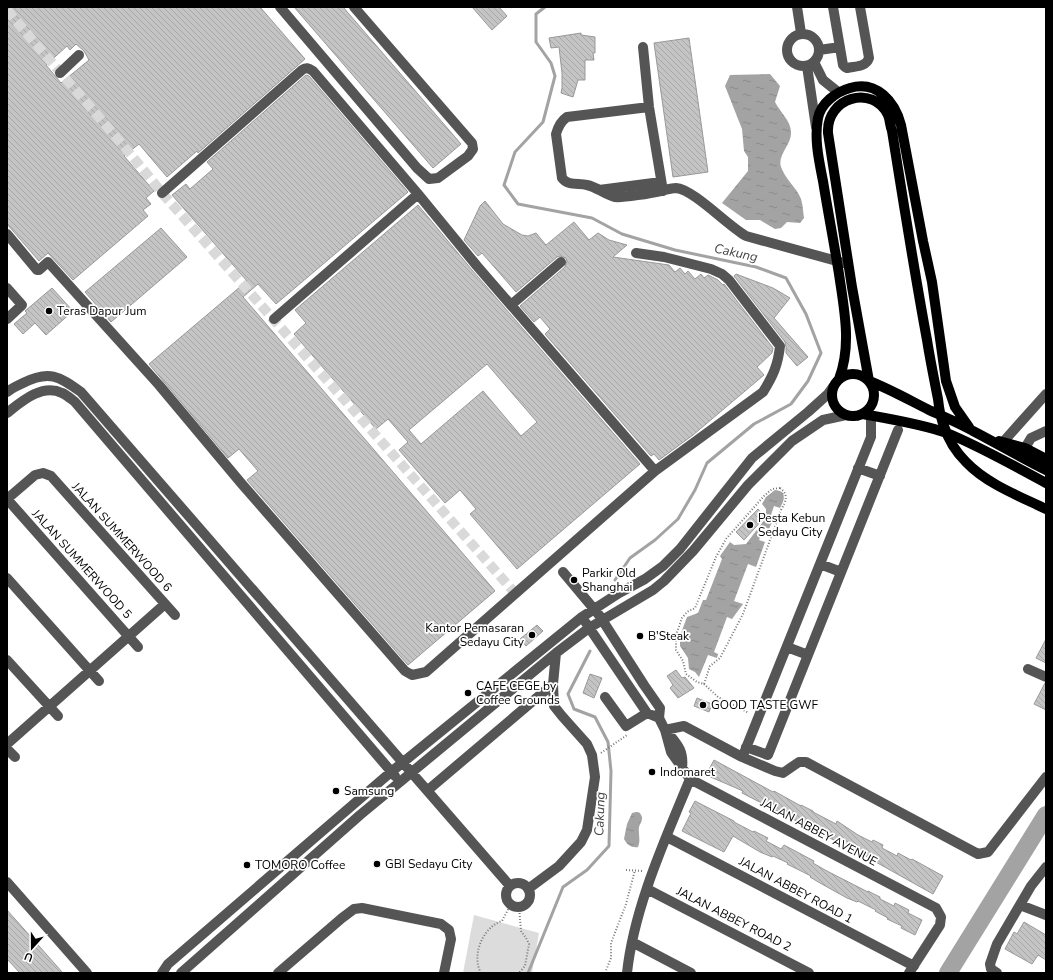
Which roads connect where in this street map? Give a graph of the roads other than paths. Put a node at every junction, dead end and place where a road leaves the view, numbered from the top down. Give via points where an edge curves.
1 (280, 7) edge
2 (354, 7) edge
3 (797, 7) edge
4 (833, 7) edge
5 (860, 7) edge
6 (801, 33) junction
7 (643, 47) dead end
8 (840, 47) junction
9 (819, 50) junction
10 (79, 55) dead end
11 (810, 64) junction
12 (60, 73) dead end
13 (838, 92) junction
14 (649, 106) junction
15 (818, 133) junction
16 (662, 187) junction
17 (162, 193) dead end
18 (418, 194) junction
19 (7, 234) edge
20 (636, 253) dead end
21 (837, 261) junction
22 (561, 262) dead end
23 (848, 264) junction
24 (932, 278) junction
25 (916, 281) junction
26 (7, 288) edge
27 (511, 304) junction
28 (7, 319) edge
29 (274, 320) dead end
30 (869, 381) junction
31 (836, 383) junction
32 (7, 392) edge
33 (1046, 394) edge
34 (7, 414) edge
35 (846, 415) junction
36 (867, 415) junction
37 (941, 416) junction
38 (898, 430) dead end
39 (972, 430) junction
40 (1046, 431) edge
41 (947, 433) junction
42 (989, 439) junction
43 (1004, 441) junction
44 (1022, 452) junction
45 (1046, 459) edge
46 (858, 468) junction
47 (1046, 470) edge
48 (655, 471) junction
49 (880, 476) junction
50 (1046, 483) edge
51 (7, 499) edge
52 (1046, 509) edge
53 (820, 564) junction
54 (563, 572) dead end
55 (841, 572) junction
56 (241, 577) junction
57 (7, 578) edge
58 (233, 585) junction
59 (165, 604) junction
60 (594, 609) junction
61 (175, 615) dead end
62 (582, 617) junction
63 (602, 621) junction
64 (589, 628) junction
65 (128, 636) junction
66 (138, 646) dead end
67 (787, 647) junction
68 (556, 653) junction
69 (808, 655) junction
70 (7, 660) edge
71 (1028, 669) dead end
72 (90, 670) junction
73 (1046, 676) edge
74 (100, 681) dead end
75 (553, 684) junction
76 (542, 692) junction
77 (606, 697) dead end
78 (49, 706) junction
79 (554, 706) junction
80 (647, 712) junction
81 (58, 716) dead end
82 (659, 718) junction
83 (665, 730) junction
84 (7, 744) edge
85 (746, 747) junction
86 (7, 749) edge
87 (14, 757) dead end
88 (742, 757) junction
89 (403, 762) junction
90 (391, 772) junction
91 (412, 772) junction
92 (1046, 778) edge
93 (690, 779) junction
94 (401, 781) junction
95 (428, 790) junction
96 (667, 837) junction
97 (1046, 867) edge
98 (7, 882) edge
99 (510, 886) junction
100 (528, 889) junction
101 (647, 889) junction
102 (1020, 905) junction
103 (1046, 915) edge
104 (632, 942) junction
105 (912, 969) edge
106 (87, 973) edge
107 (162, 973) edge
108 (181, 973) edge
109 (278, 973) edge
110 (444, 973) edge
111 (627, 973) edge
112 (691, 973) edge
113 (809, 973) edge
114 (997, 973) edge

1 - 2 street via 417,168 429,179 438,178 468,156 472,143
3 - 6 street
4 - 8 street
5 - 8 street via 868,62 845,68
6 - 9 street via 814,38
6 - 11 street via 789,40 787,54 795,65
7 - 14 street
8 - 9 street
9 - 11 street
10 - 12 street
11 - 13 street via 823,80
11 - 15 street via 811,98
13 - 15 main road via 819,114
13 - 24 main road via 862,86 873,89 885,95 896,109
14 - 16 street
14 - 16 street via 567,117 556,134 562,178 566,182 587,185 598,190
15 - 21 main road via 818,153
16 - 21 street via 688,192 746,236
17 - 18 street via 302,70 308,68
18 - 27 street
18 - 29 street
19 - 48 street via 37,270 48,262 159,385 404,671 412,675 426,672
20 - 48 street via 701,266 722,274 780,346 776,369 763,392
21 - 23 street
21 - 31 main road via 847,328 843,368
22 - 27 street
23 - 25 main road via 827,125 832,113 843,102 860,98 876,103 888,115
23 - 30 main road
24 - 25 main road
24 - 39 main road via 948,391 960,415
25 - 37 main road
26 - 28 street via 22,305
27 - 48 street
30 - 31 main road via 863,376 848,374
30 - 36 main road via 874,399
30 - 37 main road
31 - 35 main road via 831,392 833,404 840,413
31 - 60 street via 808,412 752,458 680,549 662,566
32 - 56 street via 34,378 50,375 65,380 81,392
33 - 43 street
34 - 58 street via 23,400 38,392 62,392 90,419
35 - 36 main road
35 - 63 street via 823,420 792,441 748,485 694,551 664,581
36 - 41 main road
36 - 46 street via 871,437
37 - 39 main road
37 - 41 main road
38 - 49 street
39 - 42 main road
40 - 44 street via 1031,438
41 - 50 main road
41 - 52 main road via 959,453 978,473
42 - 43 main road
42 - 44 main road
43 - 44 main road
44 - 45 main road
44 - 47 main road
46 - 49 street
46 - 53 street
49 - 55 street
51 - 59 street, JALAN SUMMERWOOD 6 via 35,475 43,473 51,476
51 - 65 street, JALAN SUMMERWOOD 5
53 - 55 street
53 - 67 street
54 - 60 street
55 - 69 street
56 - 58 street
56 - 89 street
57 - 72 street
58 - 90 street
59 - 61 street, JALAN SUMMERWOOD 6
59 - 65 street
60 - 62 street
60 - 63 street
62 - 64 street
62 - 89 street
63 - 64 street
63 - 82 street via 660,708
64 - 68 street
64 - 80 street
65 - 66 street, JALAN SUMMERWOOD 5
65 - 72 street
67 - 69 street
67 - 85 street
68 - 75 street
68 - 91 street
69 - 85 street via 768,755
70 - 78 street
71 - 73 street
72 - 74 street
72 - 78 street
75 - 76 street
75 - 79 street
76 - 79 street
76 - 95 street
77 - 80 street via 626,726
78 - 81 street
78 - 84 street
79 - 100 street via 587,744 592,755 595,777 593,799 587,830 581,842 559,866
80 - 82 street
82 - 83 street
83 - 88 street via 684,726
83 - 93 street via 671,752
85 - 88 street
86 - 87 street
88 - 92 street via 783,773 799,762 806,762 978,854 988,852
89 - 90 street
89 - 91 street
90 - 94 street
90 - 107 street via 168,964
91 - 94 street
91 - 95 street
93 - 96 street
93 - 105 street, JALAN ABBEY AVENUE via 936,908 942,917 940,925
94 - 108 street
95 - 99 street
96 - 101 street
96 - 105 street, JALAN ABBEY ROAD 1
97 - 102 street
98 - 106 street
99 - 100 street via 519,883
99 - 100 street via 506,898 515,906 525,905 529,900
101 - 104 street
101 - 113 street, JALAN ABBEY ROAD 2
102 - 103 street
102 - 114 street via 993,954 991,969
104 - 111 street
104 - 112 street
109 - 110 street via 342,918 354,909 362,908 441,924 449,930 451,939

